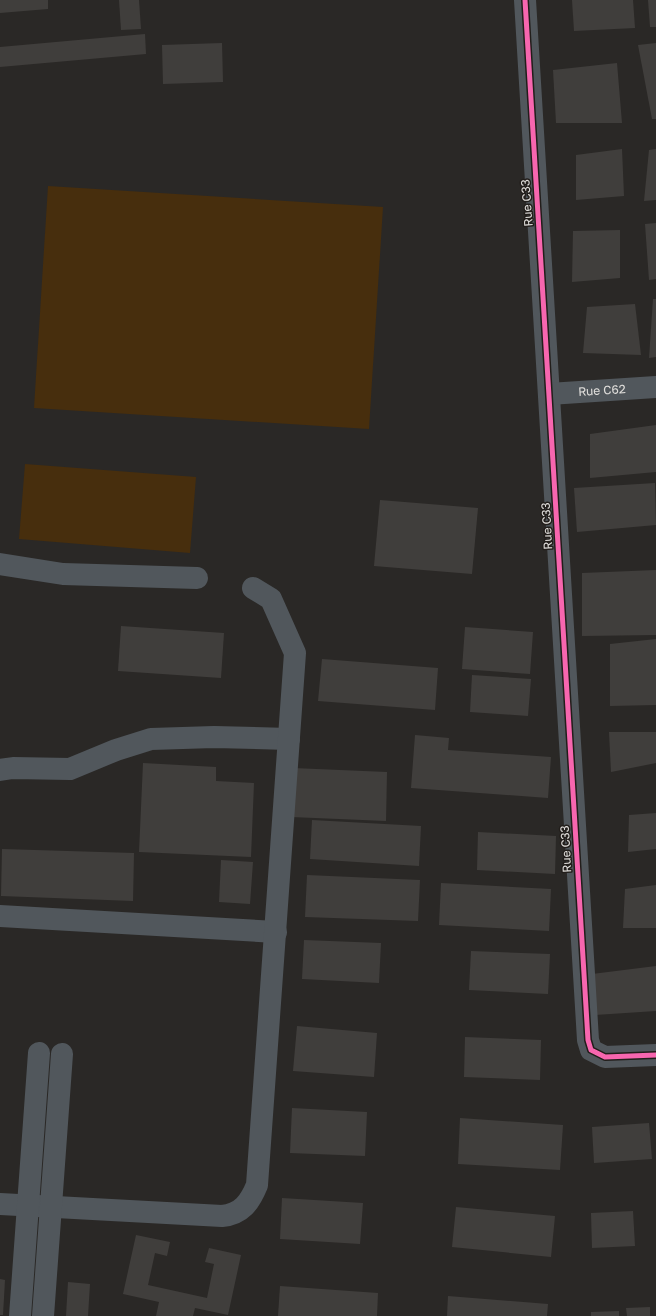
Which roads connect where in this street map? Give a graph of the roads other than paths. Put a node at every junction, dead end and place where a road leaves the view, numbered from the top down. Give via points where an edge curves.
1 (524, 0) edge
2 (656, 387) edge
3 (549, 394) junction
4 (0, 564) edge
5 (197, 578) dead end
6 (253, 588) dead end
7 (289, 740) junction
8 (0, 770) edge
9 (0, 916) edge
10 (276, 932) junction
11 (39, 1053) dead end
12 (62, 1054) dead end
13 (656, 1055) edge
14 (0, 1204) edge
15 (28, 1206) junction
16 (52, 1207) junction
17 (20, 1316) edge
18 (43, 1316) edge

1 - 3 street, Rue C33
2 - 3 street, Rue C62
3 - 13 street, Rue C33 via 588,1040 591,1050 605,1057
4 - 5 street via 63,574
6 - 7 street via 271,599 294,653
7 - 8 street via 222,737 151,739 70,769
7 - 10 street
9 - 10 street
10 - 16 street via 259,1173 252,1198 233,1215 222,1216
11 - 15 street
12 - 16 street
14 - 15 street
15 - 16 street
15 - 17 street
16 - 18 street

